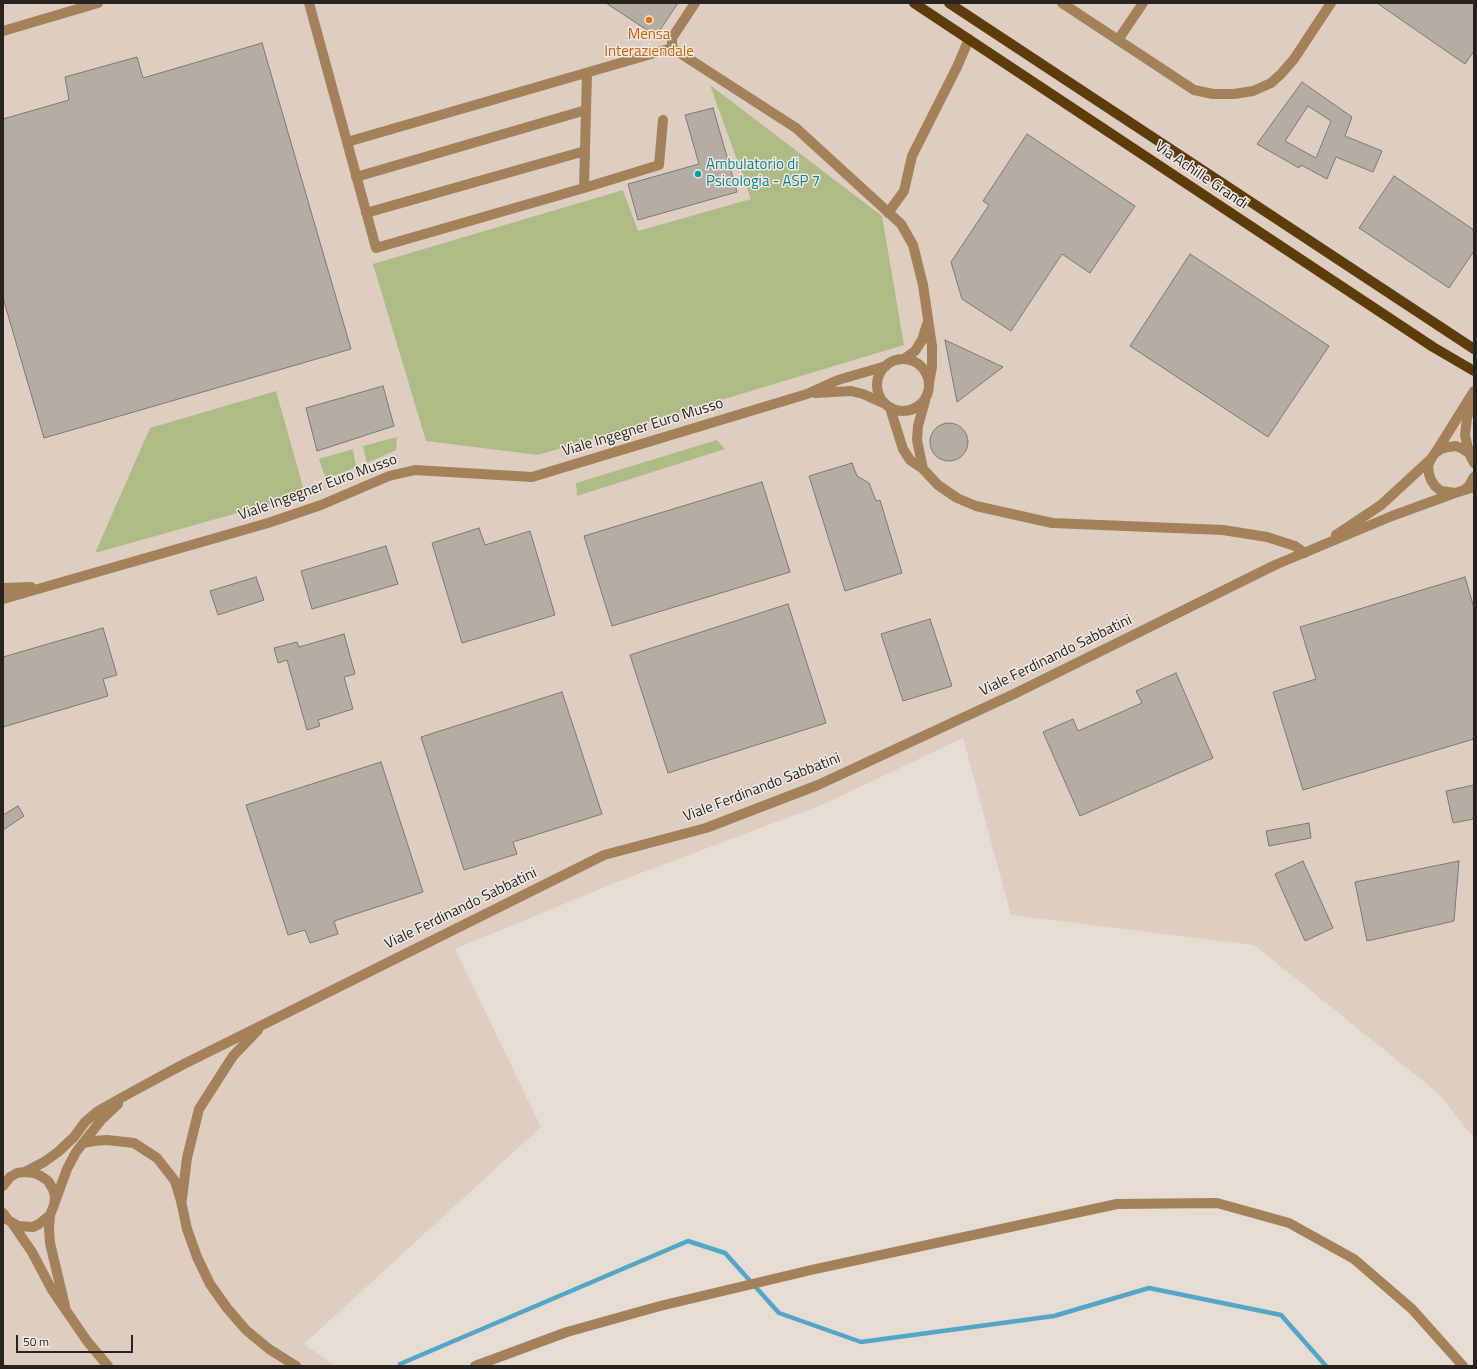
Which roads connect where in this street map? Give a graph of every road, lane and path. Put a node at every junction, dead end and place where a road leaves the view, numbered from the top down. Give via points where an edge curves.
1 (98, 3) edge
2 (309, 3) edge
3 (695, 3) edge
4 (914, 3) edge
5 (949, 3) edge
6 (1062, 3) edge
7 (1143, 3) edge
8 (1331, 3) edge
9 (3, 31) edge
10 (969, 39) junction
11 (1118, 40) junction
12 (672, 48) junction
13 (587, 73) junction
14 (586, 110) junction
15 (663, 120) dead end
16 (347, 142) junction
17 (585, 151) junction
18 (356, 177) junction
19 (584, 188) junction
20 (366, 213) junction
21 (888, 213) junction
22 (928, 320) junction
23 (1474, 349) edge
24 (904, 359) junction
25 (886, 366) junction
26 (1474, 371) edge
27 (929, 383) junction
28 (1474, 391) edge
29 (807, 394) junction
30 (1474, 396) edge
31 (926, 399) junction
32 (886, 405) junction
33 (1433, 456) junction
34 (1472, 459) edge
35 (923, 469) junction
36 (1474, 477) edge
37 (1474, 487) edge
38 (1459, 492) junction
39 (1317, 547) junction
40 (1305, 553) junction
41 (47, 586) junction
42 (3, 588) edge
43 (3, 599) edge
44 (264, 1024) junction
45 (130, 1093) junction
46 (83, 1143) junction
47 (25, 1172) junction
48 (6, 1178) edge
49 (3, 1186) edge
50 (181, 1201) junction
51 (52, 1210) junction
52 (6, 1217) edge
53 (66, 1310) junction
54 (108, 1366) edge
55 (294, 1366) edge
56 (475, 1366) edge
57 (1463, 1366) edge

1 - 9 street
2 - 16 street
3 - 12 street via 672,38
4 - 10 main road, Via Achille Grandi
5 - 23 main road, Via Achille Grandi
6 - 11 street
7 - 11 street
8 - 11 street via 1282,74 1272,83 1253,91 1220,94 1194,90
10 - 21 street via 912,156 904,191
10 - 26 main road, Via Achille Grandi via 1433,347
12 - 13 street
12 - 21 street via 796,128
13 - 14 street
13 - 16 street
14 - 17 street
14 - 18 street
15 - 19 street via 659,165
16 - 18 street
17 - 19 street
17 - 20 street
18 - 20 street
19 - 20 street via 376,248
21 - 22 street via 901,224 913,245
22 - 24 street via 916,350
22 - 27 street via 932,346
24 - 25 street via 892,361
24 - 27 street via 924,369
25 - 29 street via 838,380
25 - 32 street via 880,372 877,384 879,396
27 - 31 street
28 - 33 street
29 - 32 street via 851,391
29 - 41 street, Viale Ingegner Euro Musso via 532,478 415,470 389,476 321,506
30 - 34 street via 1465,435
31 - 32 street via 914,410 906,412 897,411
31 - 35 street via 916,440
32 - 35 street via 903,449 910,460
33 - 34 street via 1441,449 1456,446 1463,449
33 - 38 street via 1428,466 1428,474 1435,486 1441,491
33 - 39 street via 1380,505
35 - 40 street via 938,485 957,498 976,506 1052,523 1223,530 1267,537 1295,546
36 - 38 street via 1468,487
37 - 38 street
38 - 39 street
39 - 40 street, Viale Ferdinando Sabbatini
40 - 44 street, Viale Ferdinando Sabbatini via 1275,565 1014,694 818,785 706,828 604,855
41 - 42 street
41 - 43 street, Viale Ingegner Euro Musso
44 - 45 street, Viale Ferdinando Sabbatini
44 - 50 street via 233,1056 199,1109 187,1158
45 - 46 street via 102,1119
45 - 47 street via 98,1111 58,1152
46 - 50 street via 107,1140 134,1143 157,1158 175,1181
46 - 51 street via 67,1169
47 - 48 street
47 - 51 street via 42,1176 48,1181 55,1197
48 - 49 street
50 - 55 street via 187,1230 210,1284 246,1330
51 - 52 street via 45,1220 33,1226 18,1226
51 - 53 street via 50,1243
52 - 53 street via 32,1252
53 - 54 street
56 - 57 street via 567,1332 660,1306 811,1270 1117,1204 1217,1203 1288,1223 1354,1259 1412,1309

